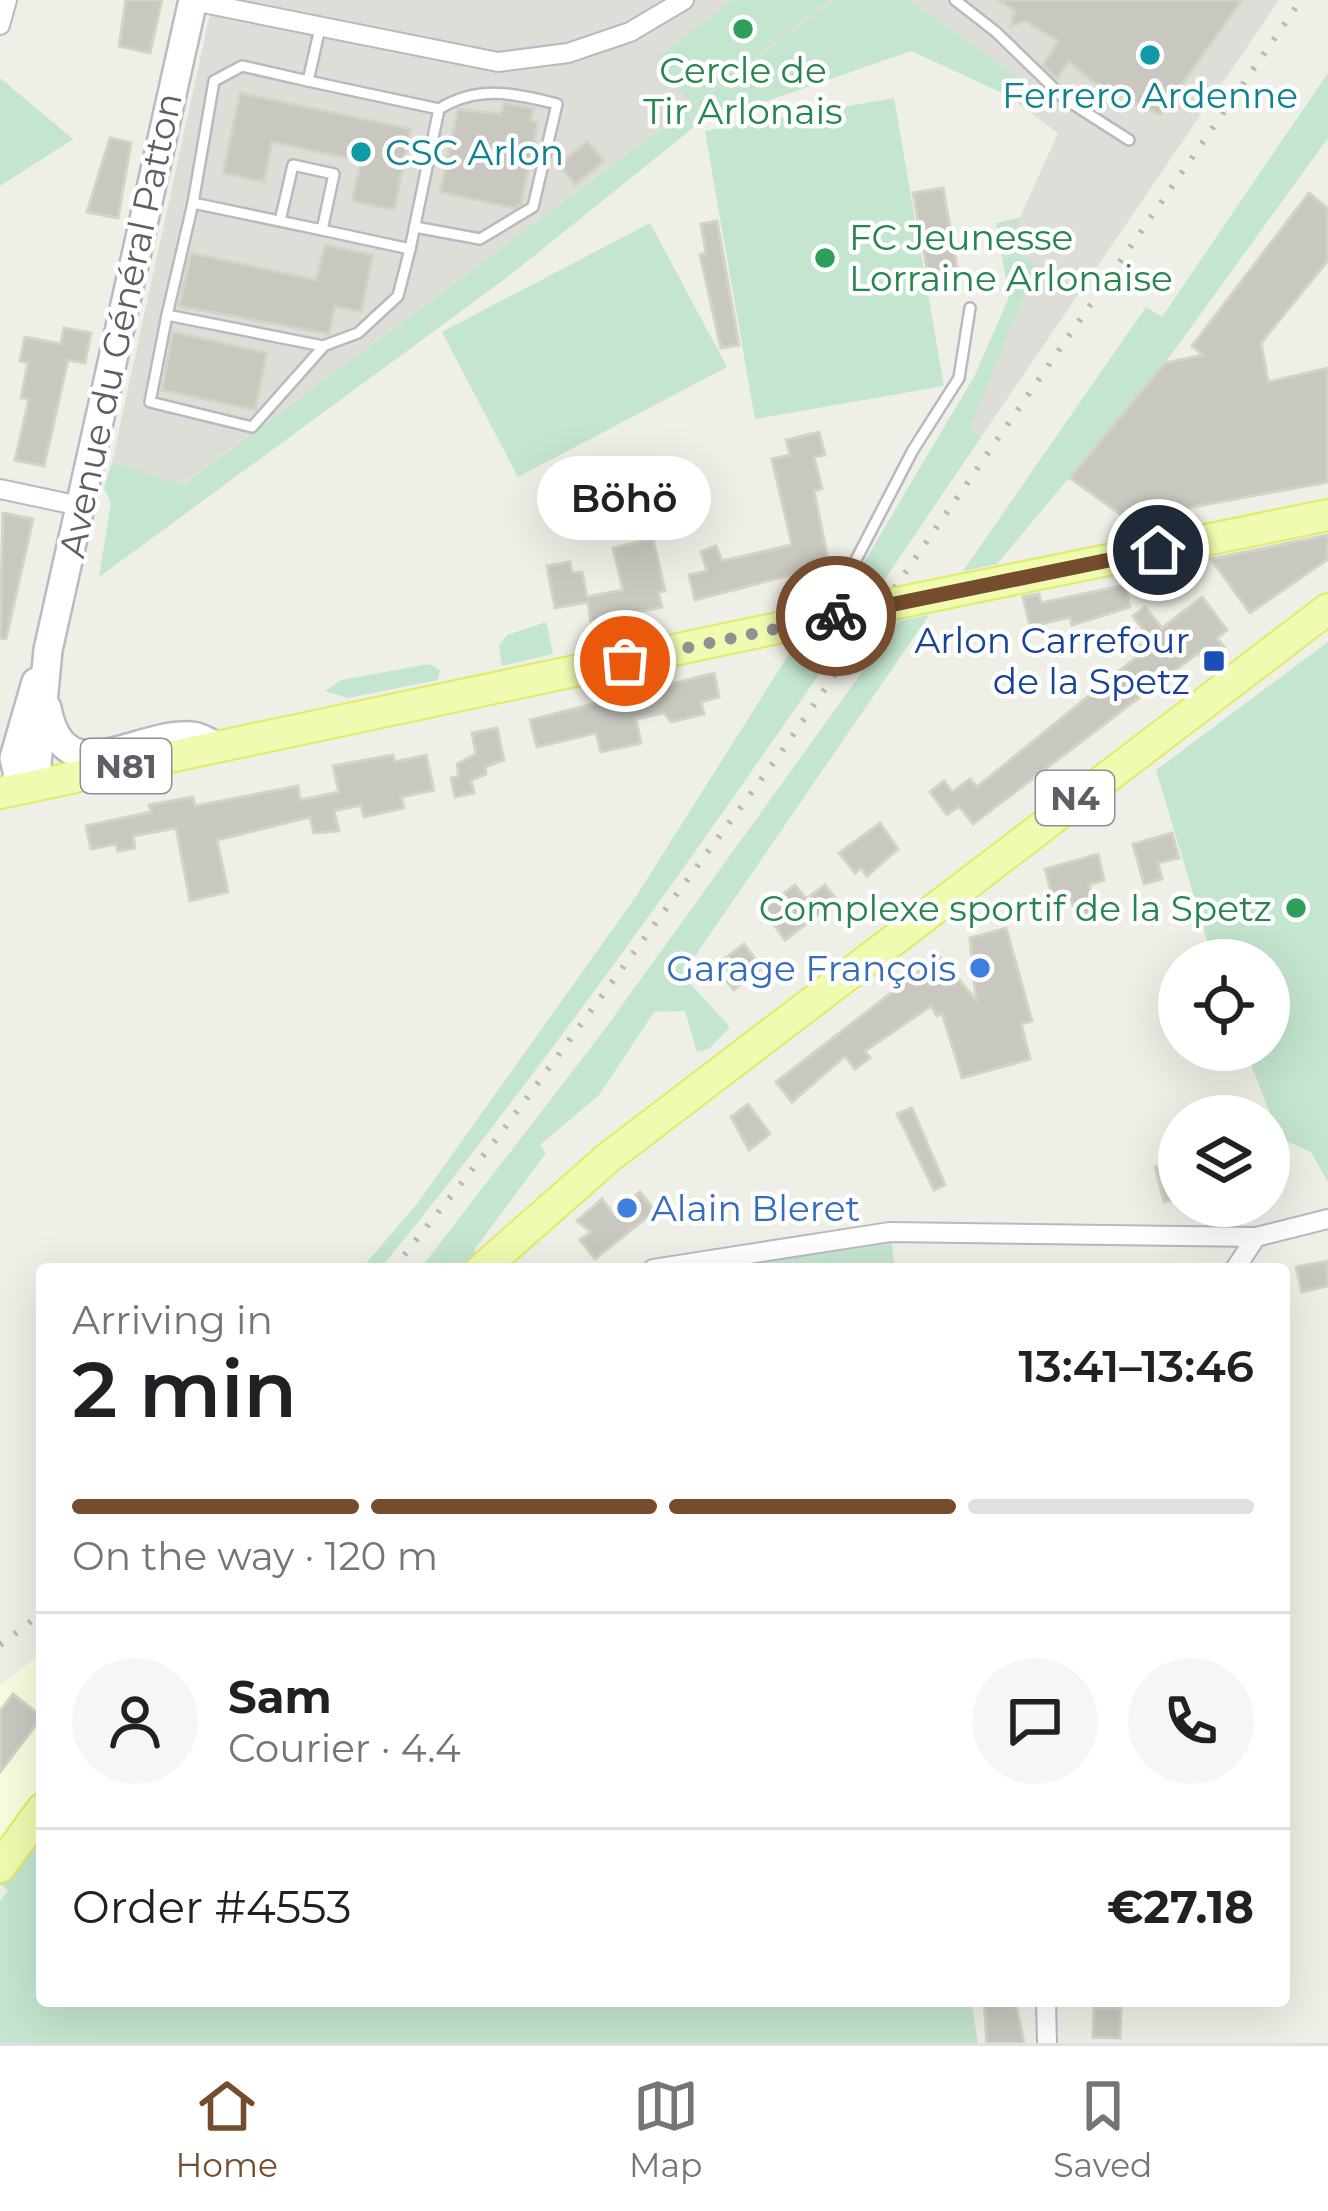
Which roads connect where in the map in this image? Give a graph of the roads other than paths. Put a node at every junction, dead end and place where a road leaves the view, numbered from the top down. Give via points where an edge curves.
1 (7, 0) edge
2 (193, 0) edge
3 (684, 0) edge
4 (955, 0) edge
5 (0, 25) edge
6 (320, 28) junction
7 (308, 81) junction
8 (439, 109) junction
9 (1129, 140) dead end
10 (193, 203) junction
11 (280, 220) junction
12 (416, 226) junction
13 (322, 230) junction
14 (410, 249) junction
15 (970, 308) dead end
16 (167, 315) junction
17 (323, 346) junction
18 (0, 489) edge
19 (80, 506) junction
20 (1328, 515) edge
21 (1328, 609) edge
22 (837, 616) junction
23 (48, 650) junction
24 (20, 724) junction
25 (218, 747) junction
26 (0, 749) edge
27 (19, 789) edge
28 (1328, 1219) edge
29 (1256, 1237) junction
30 (489, 1263) edge
31 (691, 1263) edge
32 (1239, 1263) edge
33 (36, 1817) edge
34 (0, 1867) edge
35 (1046, 2007) edge
36 (1047, 2043) edge

1 - 5 street
2 - 6 street
2 - 19 main road, Avenue du Général Patton
3 - 6 street via 630,32 568,53 498,62
4 - 9 lane via 1065,99
6 - 7 lane
7 - 8 lane
7 - 10 lane via 242,66 214,81
8 - 12 lane
8 - 12 lane via 506,91 557,104 533,207 480,239
10 - 11 lane
10 - 16 lane
11 - 13 lane
11 - 13 lane via 292,165 334,174
12 - 14 lane
13 - 14 lane
14 - 17 lane via 398,296 358,333
15 - 22 lane via 959,378 913,450
16 - 17 lane
16 - 17 lane via 150,402 252,427
18 - 19 street
19 - 23 main road, Avenue du Général Patton
20 - 22 main road, N81, bridge
21 - 30 main road, N4 via 610,1157
22 - 25 main road, N81
23 - 24 main road
23 - 25 main road, N81 via 47,707 52,733 67,751 86,756 192,735
23 - 27 main road
24 - 26 main road
24 - 27 main road
25 - 27 main road, N81
28 - 29 street
29 - 31 street via 890,1232
29 - 32 street
33 - 34 main road
35 - 36 street

